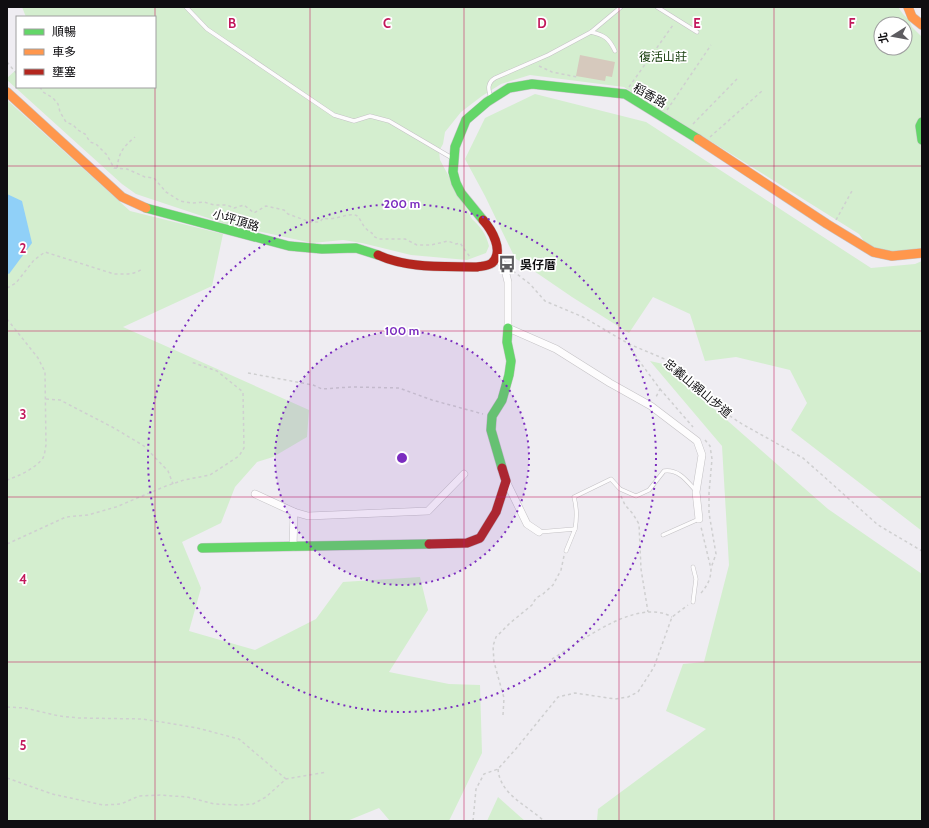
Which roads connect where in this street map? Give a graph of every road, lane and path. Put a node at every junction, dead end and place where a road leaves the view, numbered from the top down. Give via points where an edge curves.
1 (186, 7) edge
2 (621, 7) edge
3 (657, 7) edge
4 (908, 7) edge
5 (677, 19) junction
6 (922, 25) edge
7 (591, 32) junction
8 (697, 32) dead end
9 (710, 45) dead end
10 (615, 51) dead end
11 (537, 60) junction
12 (7, 62) edge
13 (16, 73) edge
14 (577, 78) dead end
15 (737, 79) dead end
16 (41, 88) edge
17 (762, 91) dead end
18 (7, 92) edge
19 (625, 94) junction
20 (491, 99) junction
21 (663, 116) junction
22 (922, 122) edge
23 (686, 132) junction
24 (135, 137) dead end
25 (922, 140) edge
26 (704, 143) junction
27 (453, 158) junction
28 (117, 168) junction
29 (853, 189) dead end
30 (832, 227) junction
31 (922, 253) edge
32 (496, 257) junction
33 (504, 266) junction
34 (477, 267) junction
35 (142, 269) dead end
36 (7, 288) edge
37 (7, 319) edge
38 (508, 328) junction
39 (629, 344) junction
40 (191, 362) dead end
41 (248, 374) dead end
42 (46, 399) junction
43 (651, 406) junction
44 (492, 416) junction
45 (464, 474) dead end
46 (7, 480) edge
47 (506, 481) junction
48 (173, 484) junction
49 (620, 490) junction
50 (696, 492) junction
51 (255, 494) dead end
52 (294, 512) junction
53 (699, 519) junction
54 (575, 529) junction
55 (539, 532) joint
56 (663, 535) dead end
57 (7, 544) edge
58 (293, 547) junction
59 (202, 548) dead end
60 (566, 551) joint
61 (922, 551) edge
62 (693, 567) dead end
63 (693, 602) junction
64 (648, 612) junction
65 (672, 617) junction
66 (552, 659) dead end
67 (7, 707) edge
68 (503, 715) dead end
69 (498, 769) junction
70 (327, 772) dead end
71 (7, 778) edge
72 (286, 779) junction
73 (473, 821) edge
74 (544, 821) edge

1 - 27 lane via 207,29 334,115 354,121 370,116 389,121
2 - 7 lane
3 - 5 lane
4 - 6 street via 912,17
5 - 8 lane
5 - 19 path
7 - 10 lane via 602,34 611,42
7 - 11 lane
9 - 21 path
11 - 14 path via 539,66 552,72
11 - 20 lane via 490,81 488,85
12 - 13 path
15 - 23 path
16 - 28 path via 58,104 66,122 85,134 90,142 96,144 107,155 114,168
17 - 26 path
18 - 34 street, 小坪頂路 via 122,197 135,205 286,245 317,249 354,247 405,264
19 - 20 street, 稻香路 via 532,84 509,88
19 - 21 street, 稻香路
20 - 27 street, 稻香路 via 466,120
21 - 23 street, 稻香路
22 - 25 street
23 - 26 street, 稻香路
24 - 28 path via 118,156
26 - 30 street, 稻香路
27 - 32 street, 稻香路 via 456,183 492,231 497,247
28 - 34 path via 154,178 166,192 192,203 204,202 234,208 244,205 254,213 266,206 284,210 310,222 320,222 323,218 357,215 361,224 379,239 405,239 417,245 448,241 460,244
29 - 30 path
30 - 31 street, 稻香路 via 873,252 883,255
32 - 33 street
32 - 34 street, 小坪頂路 via 492,263
33 - 38 street via 508,282
33 - 39 path, 忠義山親山步道 via 530,284 545,301 583,317
35 - 36 path via 126,274 114,274 45,252 34,260 16,283
37 - 42 path via 38,358 45,372
38 - 43 street via 556,349
38 - 44 street via 507,342 511,361 509,375 502,400
39 - 43 path via 636,358 660,389
39 - 61 path, 忠義山親山步道 via 667,360 716,406 742,424 803,458 878,525
40 - 48 path via 217,371 243,392 244,448 240,456 210,475
41 - 44 path via 313,385 322,389 399,388
42 - 46 path via 44,456 37,464
42 - 48 path via 60,400 144,446 168,471
43 - 50 street via 697,441 702,455
44 - 47 street via 491,430
45 - 52 street via 428,511 308,516
47 - 55 street via 527,524
47 - 58 street via 496,512 480,538 467,543
48 - 57 path via 116,507 88,515 66,517
49 - 50 lane via 636,496 649,490 664,471 671,470 683,477
49 - 54 lane via 611,479 574,497 577,521
49 - 64 path via 621,497 639,524 641,570
50 - 53 street
51 - 52 street
52 - 58 street
53 - 56 lane
53 - 63 path via 711,576 706,587
54 - 55 lane
54 - 60 lane
58 - 59 street
60 - 68 path via 561,570 553,585 496,637 493,646 494,662 504,698
62 - 63 lane via 696,579
63 - 65 path
64 - 65 path
64 - 66 path via 618,619
65 - 69 path via 654,667 638,692 615,699 575,693 558,697
67 - 72 path via 25,708 59,716 143,719 197,728 239,739
69 - 73 path via 484,774 476,789
69 - 74 path via 498,776 509,794
70 - 72 path
71 - 72 path via 52,794 103,805 121,804 139,796 160,795 187,797 214,804 253,804 266,797

